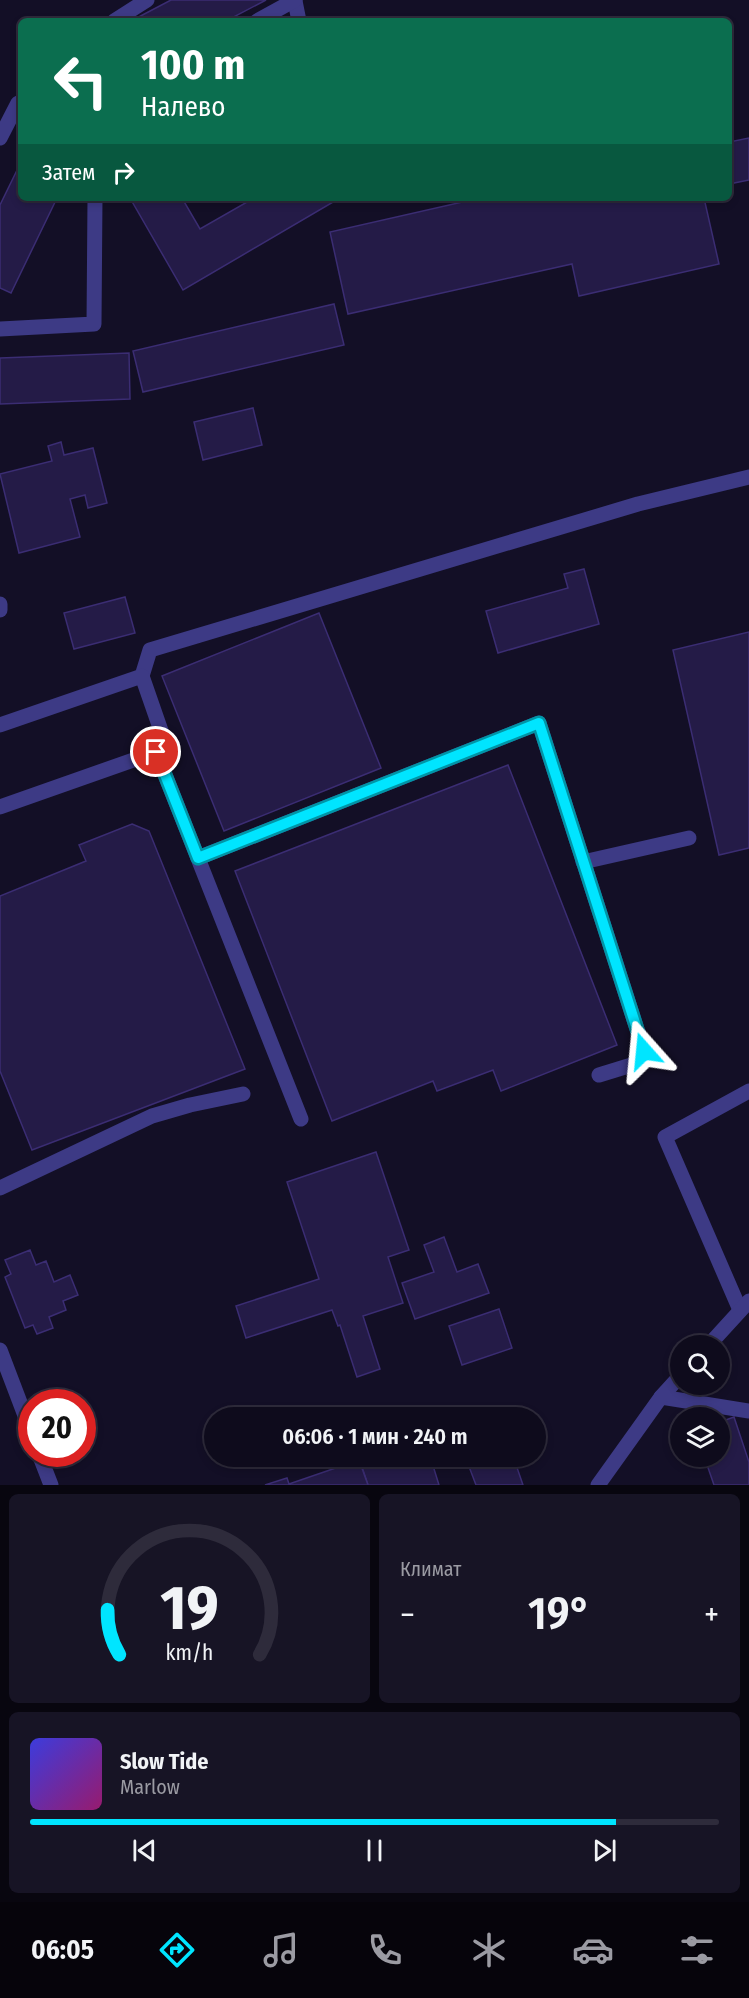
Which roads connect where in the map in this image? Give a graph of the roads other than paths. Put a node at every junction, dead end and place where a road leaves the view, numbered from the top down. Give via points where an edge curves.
1 (147, 0) edge
2 (295, 0) edge
3 (119, 18) edge
4 (262, 18) edge
5 (298, 18) edge
6 (18, 103) edge
7 (0, 138) edge
8 (95, 201) edge
9 (0, 329) edge
10 (749, 477) edge
11 (0, 604) edge
12 (0, 610) edge
13 (142, 676) junction
14 (0, 725) edge
15 (156, 752) junction
16 (0, 807) edge
17 (689, 838) dead end
18 (198, 858) junction
19 (584, 862) junction
20 (599, 1076) dead end
21 (749, 1091) edge
22 (243, 1094) dead end
23 (301, 1119) dead end
24 (0, 1188) edge
25 (745, 1305) edge
26 (718, 1335) edge
27 (0, 1350) edge
28 (670, 1387) edge
29 (661, 1396) junction
30 (18, 1397) edge
31 (749, 1412) edge
32 (44, 1467) edge
33 (51, 1485) edge
34 (598, 1485) edge

1 - 3 street
2 - 4 street
2 - 5 street
6 - 7 street
8 - 9 street via 94,324
10 - 13 street via 638,504 150,650
11 - 12 street
13 - 14 street
13 - 15 street via 166,748
15 - 16 street
15 - 18 street
17 - 19 street
18 - 19 street via 539,723
18 - 23 street
19 - 20 street via 644,1051 638,1063
21 - 25 street via 665,1137
22 - 24 street via 152,1116
25 - 26 street
27 - 30 street
28 - 29 street
29 - 31 street
29 - 34 street
32 - 33 street

